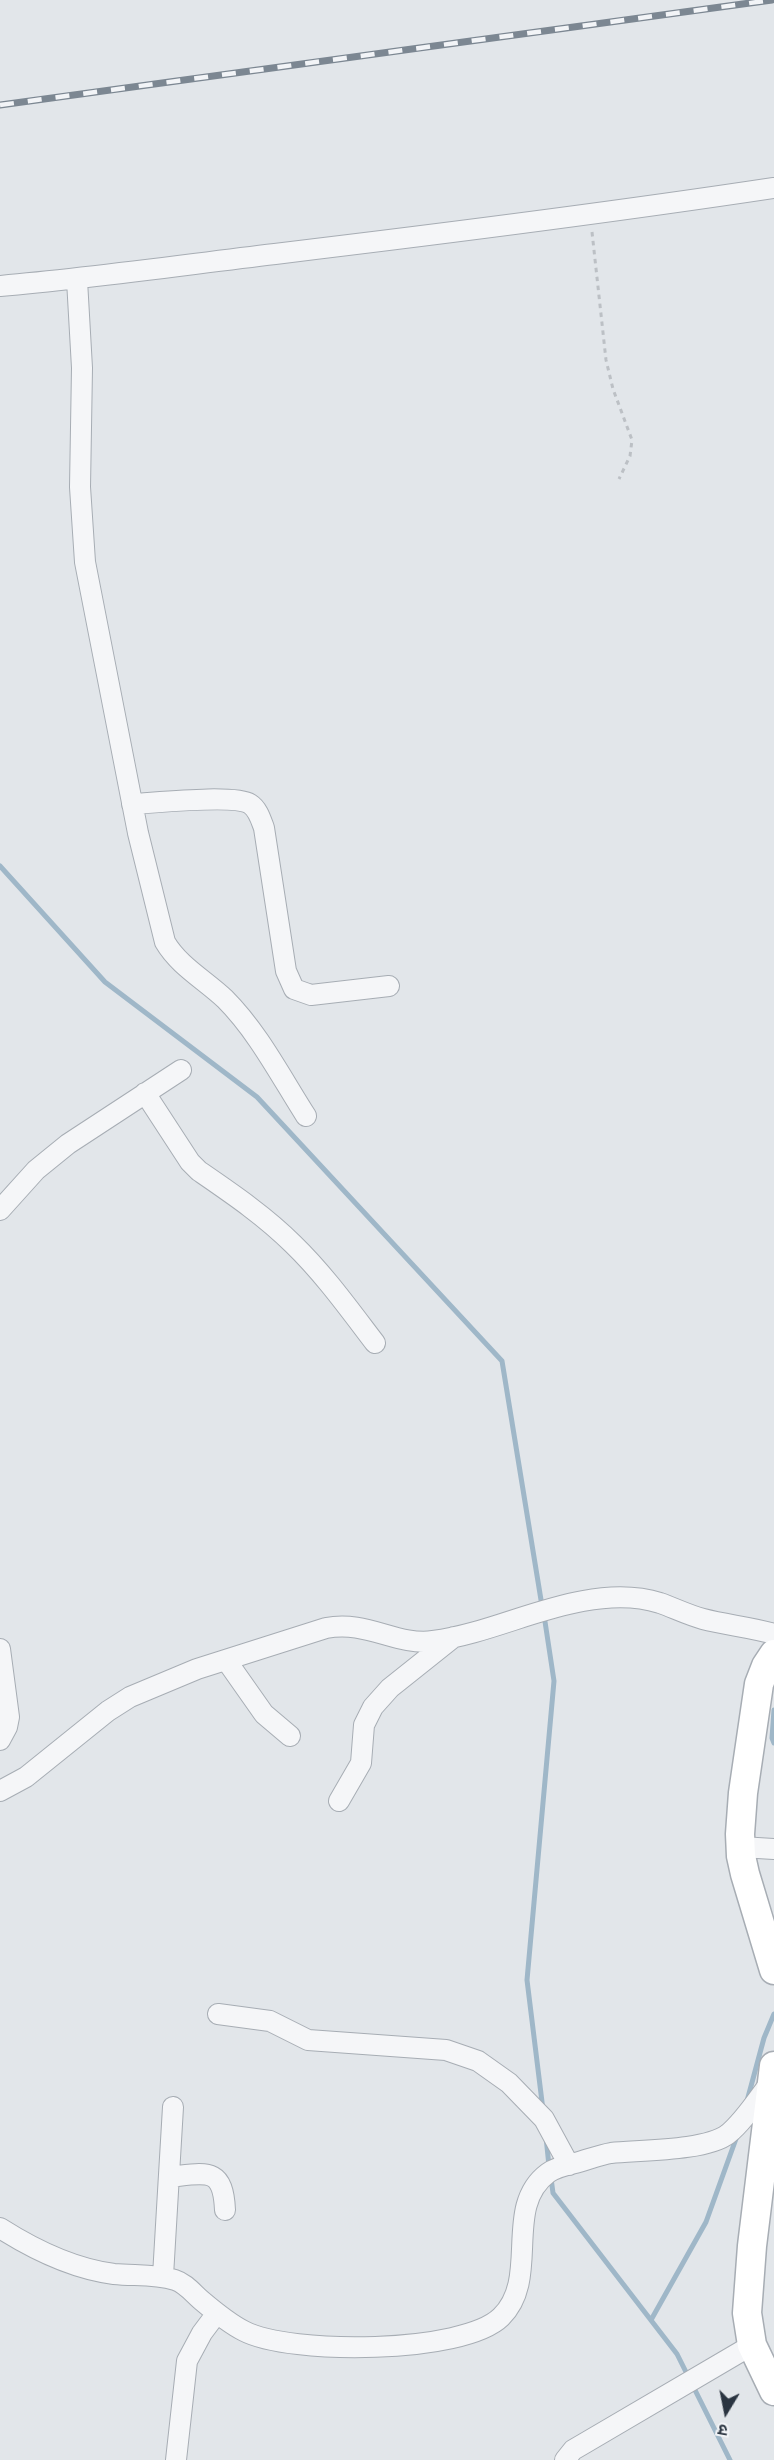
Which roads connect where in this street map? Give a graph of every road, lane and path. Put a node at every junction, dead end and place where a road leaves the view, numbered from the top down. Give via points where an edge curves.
1 (774, 188) edge
2 (591, 215) junction
3 (77, 280) junction
4 (0, 286) edge
5 (619, 479) dead end
6 (132, 804) junction
7 (389, 986) dead end
8 (181, 1070) dead end
9 (145, 1093) junction
10 (306, 1116) dead end
11 (0, 1210) edge
12 (375, 1343) dead end
13 (774, 1634) edge
14 (453, 1637) junction
15 (0, 1649) edge
16 (774, 1654) edge
17 (226, 1660) junction
18 (290, 1736) dead end
19 (0, 1740) edge
20 (0, 1791) edge
21 (339, 1801) dead end
22 (741, 1847) junction
23 (774, 1850) edge
24 (774, 1970) edge
25 (218, 2014) dead end
26 (773, 2073) edge
27 (173, 2107) dead end
28 (568, 2164) junction
29 (169, 2176) junction
30 (225, 2210) dead end
31 (765, 2217) edge
32 (0, 2228) edge
33 (163, 2276) junction
34 (217, 2313) junction
35 (745, 2350) junction
36 (774, 2391) edge
37 (176, 2460) edge
38 (565, 2460) edge

1 - 2 street
2 - 3 street
2 - 5 path via 606,360 632,440 630,456
3 - 4 street
3 - 6 street via 85,562
6 - 7 street via 218,800 249,803 258,812 264,828 286,971 294,989 311,995
6 - 10 street via 165,942 244,1021
8 - 9 street
9 - 11 street via 68,1144 36,1170
9 - 12 street via 190,1162 293,1244 334,1288
13 - 14 street via 701,1619 630,1597 585,1600
14 - 17 street via 416,1641 342,1625
14 - 21 street via 390,1688 373,1707 363,1725 361,1763
15 - 19 street via 9,1717
16 - 22 street via 757,1695 743,1793
17 - 18 street via 264,1714
17 - 20 street via 130,1697 26,1777
22 - 23 street
22 - 24 street via 745,1874
25 - 28 street via 270,2021 308,2040 446,2050 478,2061 509,2083 544,2119
26 - 28 street via 727,2135 714,2141 608,2154
26 - 31 street
27 - 29 street
28 - 34 street via 549,2172 530,2196 516,2297 501,2318 480,2331 429,2344 321,2346 258,2337
29 - 30 street via 199,2174 216,2178 224,2191
29 - 33 street
31 - 35 street via 747,2313
32 - 33 street via 40,2250 102,2271
33 - 34 street via 180,2282
34 - 37 street via 187,2361
35 - 36 street
35 - 38 street via 573,2450

